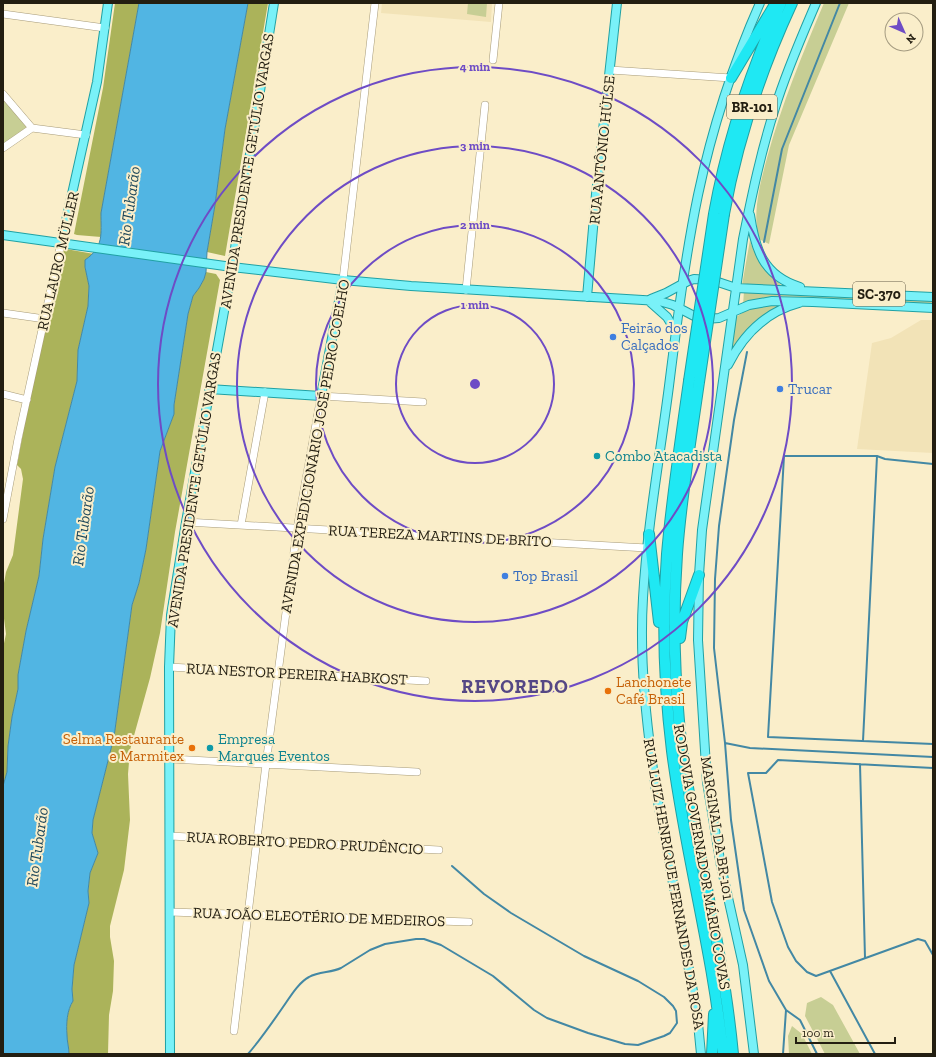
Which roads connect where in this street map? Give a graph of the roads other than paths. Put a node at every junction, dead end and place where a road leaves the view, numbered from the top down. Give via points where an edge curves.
1 (108, 3) edge
2 (274, 3) edge
3 (375, 3) edge
4 (499, 3) edge
5 (617, 3) edge
6 (760, 3) edge
7 (776, 3) edge
8 (781, 3) edge
9 (792, 3) edge
10 (816, 3) edge
11 (3, 14) edge
12 (105, 28) junction
13 (493, 60) dead end
14 (610, 70) junction
15 (731, 78) junction
16 (3, 94) edge
17 (485, 105) dead end
18 (32, 128) junction
19 (86, 135) junction
20 (3, 148) edge
21 (749, 209) junction
22 (719, 214) junction
23 (3, 235) edge
24 (61, 243) junction
25 (232, 267) junction
26 (343, 280) junction
27 (683, 283) junction
28 (736, 288) junction
29 (466, 290) junction
30 (825, 291) junction
31 (587, 297) junction
32 (933, 297) edge
33 (648, 300) junction
34 (813, 302) junction
35 (680, 308) junction
36 (933, 308) edge
37 (3, 313) edge
38 (733, 313) junction
39 (45, 319) junction
40 (676, 332) junction
41 (724, 373) junction
42 (694, 382) junction
43 (210, 389) junction
44 (265, 392) junction
45 (3, 394) edge
46 (321, 396) junction
47 (27, 400) junction
48 (423, 402) dead end
49 (3, 519) edge
50 (186, 522) junction
51 (241, 525) junction
52 (298, 529) junction
53 (649, 534) junction
54 (647, 548) junction
55 (698, 575) junction
56 (169, 667) junction
57 (278, 673) junction
58 (426, 681) dead end
59 (677, 684) junction
60 (667, 692) junction
61 (170, 759) junction
62 (266, 764) junction
63 (417, 772) dead end
64 (170, 836) junction
65 (256, 840) junction
66 (439, 850) dead end
67 (170, 912) junction
68 (248, 915) junction
69 (469, 922) dead end
70 (714, 982) junction
71 (234, 1031) dead end
72 (170, 1054) edge
73 (701, 1054) edge
74 (712, 1054) edge
75 (723, 1054) edge
76 (733, 1054) edge
77 (754, 1054) edge

1 - 12 main road, RUA LAURO MÜLLER
2 - 25 main road, AVENIDA PRESIDENTE GETÚLIO VARGAS
3 - 26 street, AVENIDA EXPEDICIONÁRIO JOSÉ PEDRO COELHO
4 - 13 street
5 - 14 main road, RUA ANTÔNIO HÜLSE
6 - 15 main road
7 - 15 highway
8 - 22 highway, RODOVIA GOVERNADOR MÁRIO COVAS / BR-101 via 741,110 722,173
9 - 22 highway, RODOVIA GOVERNADOR MÁRIO COVAS / BR-101 via 752,105
10 - 21 main road via 775,107
11 - 12 street
12 - 19 main road, RUA LAURO MÜLLER
14 - 15 street
14 - 31 main road, RUA ANTÔNIO HÜLSE
15 - 27 main road via 706,161
16 - 18 street
17 - 29 street
18 - 19 street
18 - 20 street
19 - 24 main road, RUA LAURO MÜLLER
21 - 28 main road
21 - 30 main road via 756,246 767,266 794,285
22 - 42 highway, RODOVIA GOVERNADOR MÁRIO COVAS / BR-101, bridge
23 - 24 main road
24 - 25 main road
24 - 39 street, RUA LAURO MÜLLER
25 - 26 main road
25 - 43 main road, AVENIDA PRESIDENTE GETÚLIO VARGAS
26 - 29 main road
26 - 46 main road, AVENIDA EXPEDICIONÁRIO JOSÉ PEDRO COELHO
27 - 28 main road via 694,279 707,279
27 - 33 main road
27 - 35 main road
28 - 30 main road, SC-370
28 - 38 main road
29 - 31 main road
30 - 32 main road, SC-370
31 - 33 main road
33 - 35 main road
33 - 40 main road via 663,312
34 - 36 main road, SC-370
34 - 38 main road, SC-370 via 772,301
34 - 41 main road via 788,307 766,318 740,343
35 - 38 main road via 705,319
35 - 40 main road, RUA LUIZ HENRIQUE FERNANDES DA ROSA
37 - 39 street
38 - 41 main road, MARGINAL DA BR-101
39 - 47 street, RUA LAURO MÜLLER
40 - 53 main road, RUA LUIZ HENRIQUE FERNANDES DA ROSA
41 - 55 main road, MARGINAL DA BR-101 via 706,496
42 - 59 highway, RODOVIA GOVERNADOR MÁRIO COVAS / BR-101 via 677,555
42 - 60 highway, RODOVIA GOVERNADOR MÁRIO COVAS / BR-101 via 674,492 667,554 664,617
43 - 44 main road
43 - 50 main road, AVENIDA PRESIDENTE GETÚLIO VARGAS
44 - 46 main road
44 - 51 street
45 - 47 street
46 - 48 street
46 - 52 street, AVENIDA EXPEDICIONÁRIO JOSÉ PEDRO COELHO
47 - 49 street, RUA LAURO MÜLLER
50 - 51 street, RUA TEREZA MARTINS DE BRITO
50 - 56 main road, AVENIDA PRESIDENTE GETÚLIO VARGAS via 171,615
51 - 52 street, RUA TEREZA MARTINS DE BRITO
52 - 54 street, RUA TEREZA MARTINS DE BRITO
52 - 57 street, AVENIDA EXPEDICIONÁRIO JOSÉ PEDRO COELHO
53 - 54 main road, RUA LUIZ HENRIQUE FERNANDES DA ROSA
53 - 60 highway
54 - 73 main road, RUA LUIZ HENRIQUE FERNANDES DA ROSA via 642,637 649,742 697,1013
55 - 59 highway via 682,622
55 - 77 main road, MARGINAL DA BR-101 via 698,640 707,782 721,866 743,965
56 - 57 street, RUA NESTOR PEREIRA HABKOST
56 - 61 main road, AVENIDA PRESIDENTE GETÚLIO VARGAS
57 - 58 street, RUA NESTOR PEREIRA HABKOST
57 - 62 street, AVENIDA EXPEDICIONÁRIO JOSÉ PEDRO COELHO
59 - 76 highway, RODOVIA GOVERNADOR MÁRIO COVAS / BR-101 via 684,760 724,981
60 - 70 highway, RODOVIA GOVERNADOR MÁRIO COVAS / BR-101 via 676,774
61 - 62 street
61 - 64 main road, AVENIDA PRESIDENTE GETÚLIO VARGAS
62 - 63 street
62 - 65 street, AVENIDA EXPEDICIONÁRIO JOSÉ PEDRO COELHO
64 - 65 street, RUA ROBERTO PEDRO PRUDÊNCIO
64 - 67 main road, AVENIDA PRESIDENTE GETÚLIO VARGAS
65 - 66 street, RUA ROBERTO PEDRO PRUDÊNCIO
65 - 68 street, AVENIDA EXPEDICIONÁRIO JOSÉ PEDRO COELHO
67 - 68 street, RUA JOÃO ELEOTÉRIO DE MEDEIROS
67 - 72 main road, AVENIDA PRESIDENTE GETÚLIO VARGAS
68 - 69 street, RUA JOÃO ELEOTÉRIO DE MEDEIROS
68 - 71 street, AVENIDA EXPEDICIONÁRIO JOSÉ PEDRO COELHO
70 - 74 highway
70 - 75 highway, RODOVIA GOVERNADOR MÁRIO COVAS / BR-101

